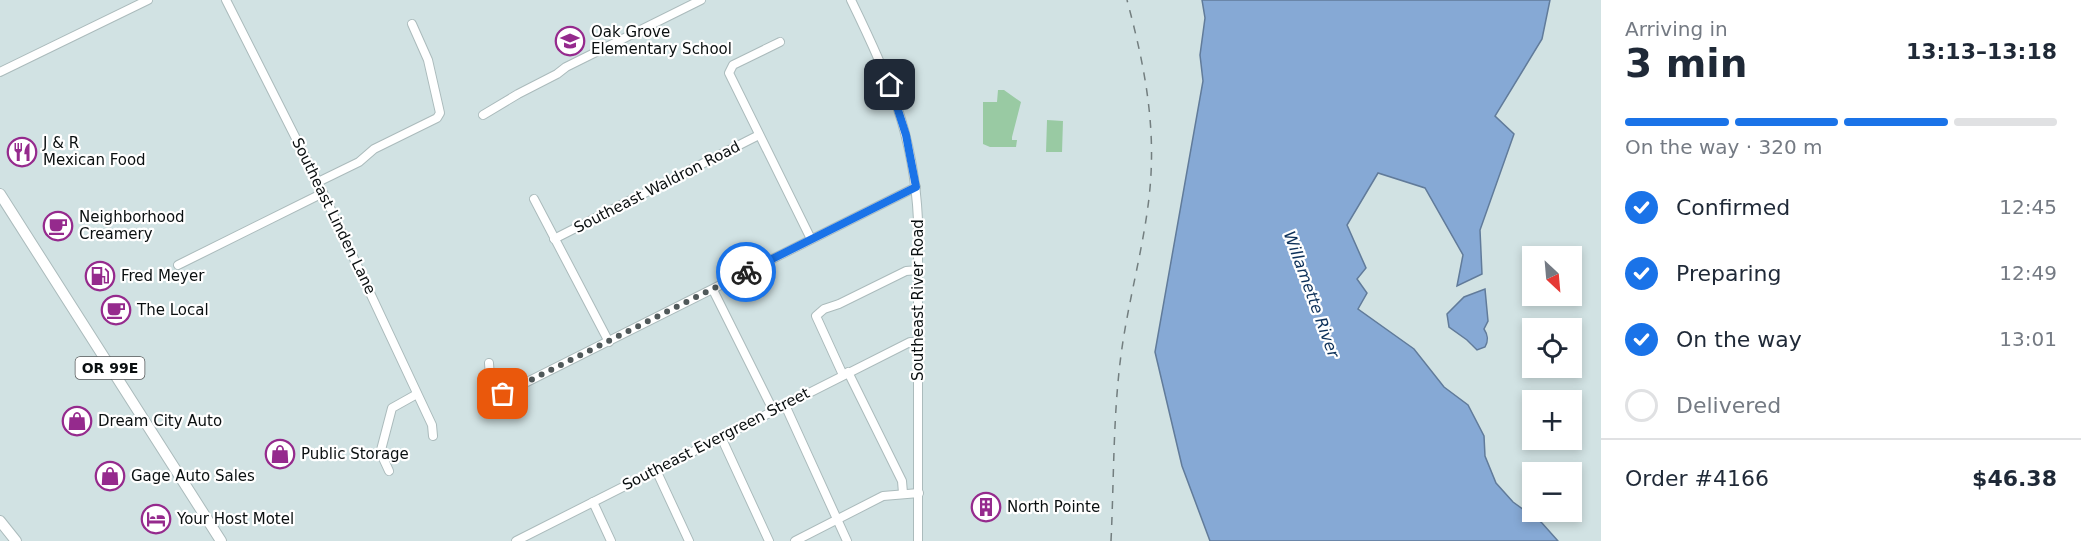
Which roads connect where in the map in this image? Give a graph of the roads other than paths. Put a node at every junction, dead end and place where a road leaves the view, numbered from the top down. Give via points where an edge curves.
1 (148, 0) edge
2 (226, 0) edge
3 (700, 0) edge
4 (851, 0) edge
5 (412, 24) dead end
6 (780, 42) dead end
7 (0, 72) edge
8 (483, 115) dead end
9 (759, 135) junction
10 (318, 182) junction
11 (916, 187) junction
12 (323, 193) junction
13 (0, 195) edge
14 (534, 199) dead end
15 (554, 239) junction
16 (810, 239) junction
17 (178, 265) dead end
18 (918, 270) junction
19 (713, 290) junction
20 (609, 342) junction
21 (918, 342) junction
22 (489, 363) dead end
23 (846, 374) junction
24 (417, 394) junction
25 (785, 405) junction
26 (773, 411) junction
27 (433, 436) dead end
28 (721, 437) junction
29 (656, 470) junction
30 (389, 471) dead end
31 (903, 493) junction
32 (919, 493) junction
33 (593, 502) junction
34 (837, 519) junction
35 (0, 522) edge
36 (529, 538) edge
37 (16, 541) edge
38 (221, 541) edge
39 (516, 541) edge
40 (611, 541) edge
41 (689, 541) edge
42 (769, 541) edge
43 (795, 541) edge
44 (847, 541) edge
45 (918, 541) edge

1 - 7 street
2 - 10 street, Southeast Linden Lane
3 - 8 street via 566,67
4 - 11 street, Southeast River Road via 896,100
5 - 10 street via 428,60 440,113
6 - 9 street via 733,66 729,73
9 - 15 street, Southeast Waldron Road
9 - 16 street
10 - 12 street, Southeast Linden Lane
11 - 16 street
11 - 18 street, Southeast River Road
12 - 17 street
12 - 24 street, Southeast Linden Lane
13 - 38 main road, OR 99E
14 - 15 street
15 - 20 street
16 - 19 street
18 - 21 street, Southeast River Road
18 - 23 street via 906,271 816,316
19 - 20 street
19 - 26 street
20 - 22 street via 496,395 491,391
21 - 23 street, Southeast Evergreen Street via 910,342
21 - 32 street, Southeast River Road
23 - 25 street, Southeast Evergreen Street
23 - 31 street via 902,481
24 - 27 street, Southeast Linden Lane via 432,424
24 - 30 street via 392,408 381,450
25 - 26 street, Southeast Evergreen Street
25 - 34 street
26 - 28 street, Southeast Evergreen Street
28 - 29 street, Southeast Evergreen Street
28 - 42 street
29 - 33 street, Southeast Evergreen Street
29 - 41 street
31 - 32 street
31 - 34 street via 883,496
32 - 45 street, Southeast River Road
33 - 36 street, Southeast Evergreen Street
33 - 40 street
34 - 43 street
34 - 44 street
35 - 37 main road
36 - 39 street, Southeast Evergreen Street

